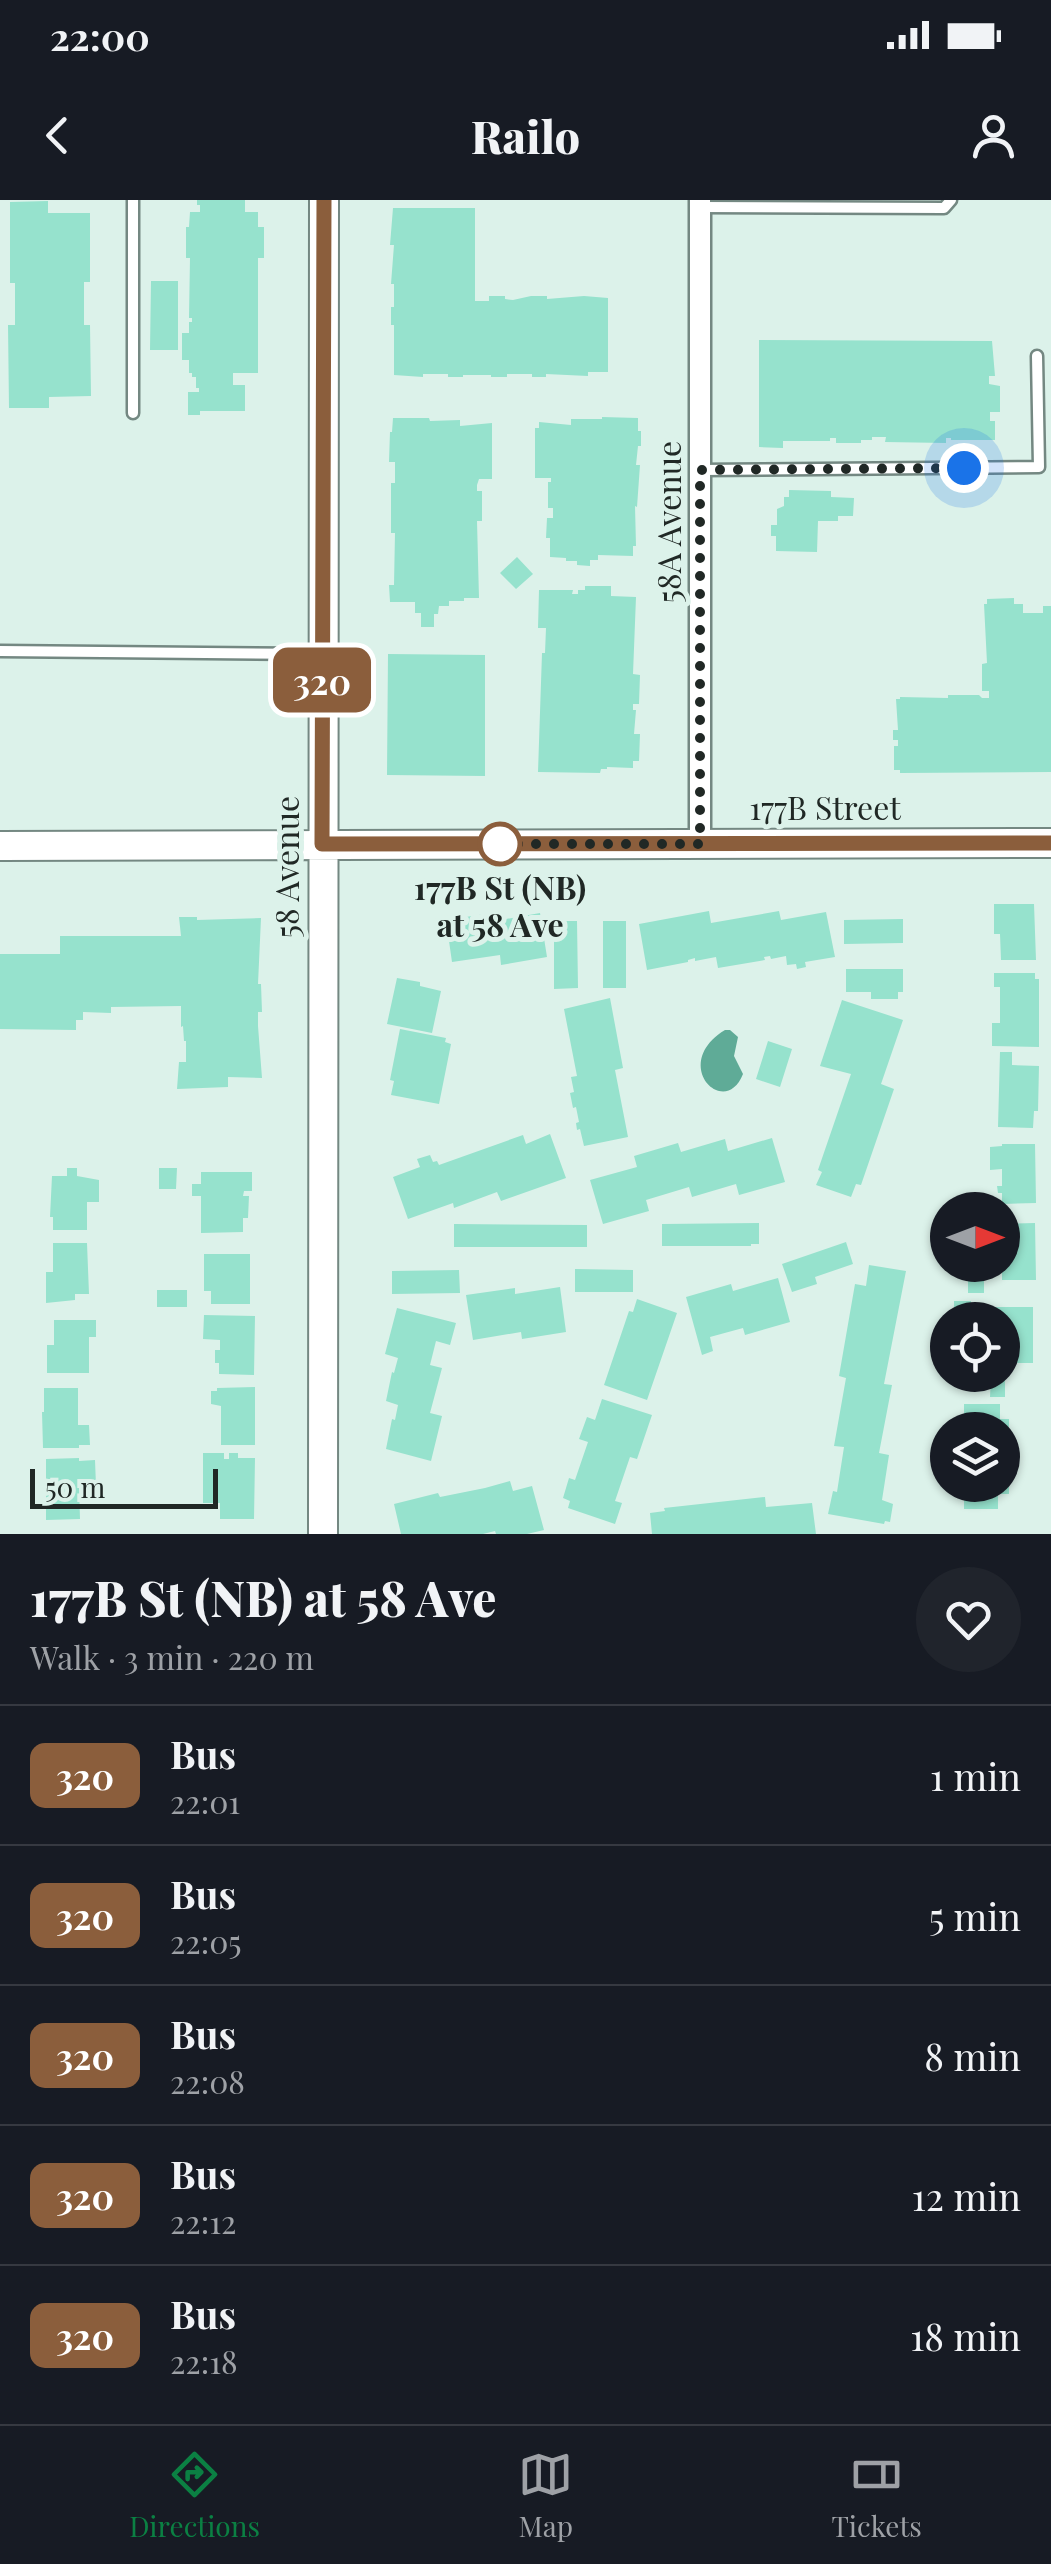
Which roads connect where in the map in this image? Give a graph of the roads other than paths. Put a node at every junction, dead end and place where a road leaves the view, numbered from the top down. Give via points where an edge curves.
1 (133, 200) edge
2 (324, 200) edge
3 (951, 200) edge
4 (700, 204) edge
5 (1037, 356) dead end
6 (133, 413) dead end
7 (700, 470) junction
8 (0, 650) edge
9 (322, 654) junction
10 (1051, 843) edge
11 (322, 844) junction
12 (700, 844) junction
13 (0, 846) edge
14 (322, 1534) edge

1 - 6 lane
2 - 9 street, 58 Avenue
3 - 4 lane via 944,208
4 - 7 street, 58A Avenue
5 - 7 lane via 1039,467
7 - 12 street, 58A Avenue
8 - 9 lane
9 - 11 street, 58 Avenue
10 - 12 street, 177B Street
11 - 12 street, 177B Street
11 - 13 street, 177B Street
11 - 14 street, 58 Avenue

